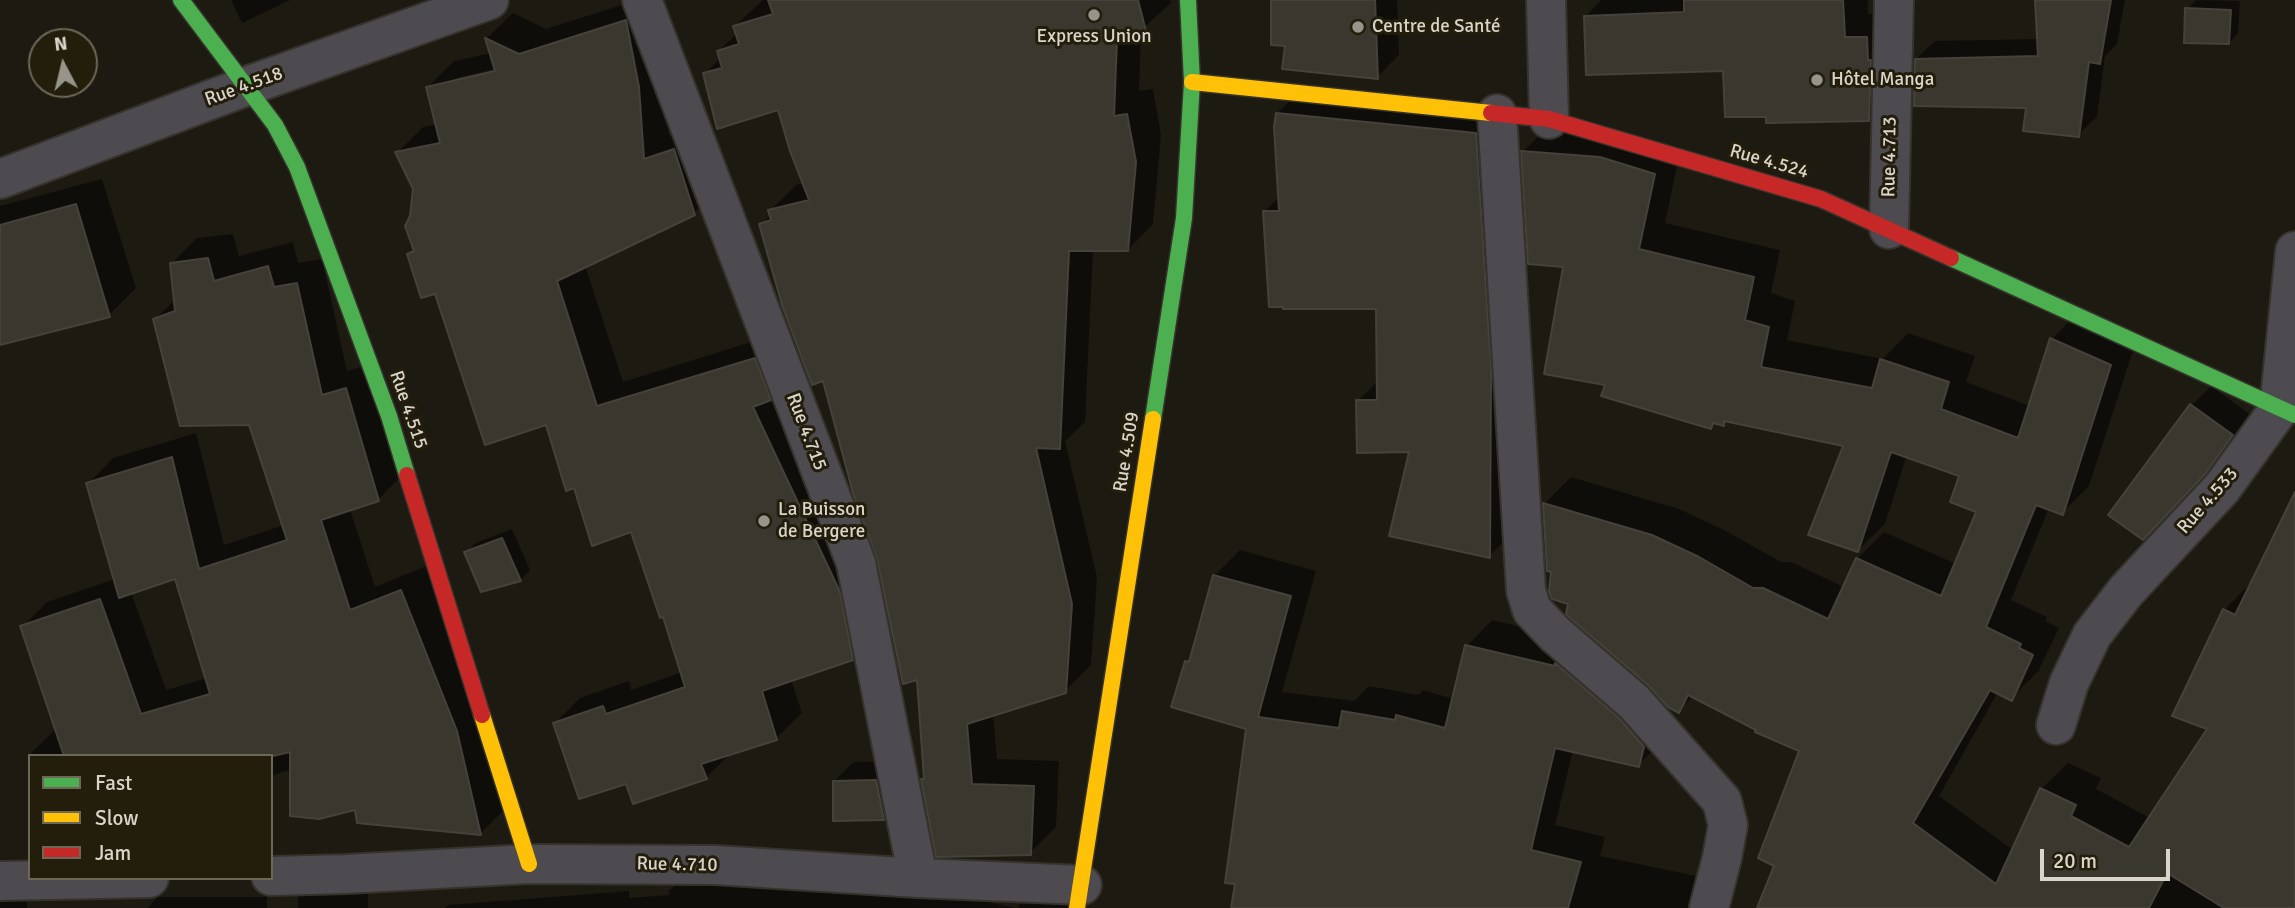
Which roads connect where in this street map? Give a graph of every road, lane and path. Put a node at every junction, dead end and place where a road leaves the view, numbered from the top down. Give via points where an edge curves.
1 (181, 0) edge
2 (489, 0) edge
3 (642, 0) edge
4 (1188, 0) edge
5 (1546, 0) edge
6 (1894, 0) edge
7 (1192, 82) junction
8 (247, 86) junction
9 (1497, 114) junction
10 (1549, 119) junction
11 (0, 179) edge
12 (1889, 229) junction
13 (2295, 251) edge
14 (2287, 412) edge
15 (2056, 725) dead end
16 (529, 864) junction
17 (273, 876) edge
18 (918, 878) junction
19 (50, 880) edge
20 (0, 881) edge
21 (1080, 897) edge
22 (1709, 908) edge

1 - 8 street, Rue 4.515
2 - 8 street, Rue 4.518
3 - 18 street, Rue 4.715 via 856,563
4 - 7 street, Rue 4.509
5 - 10 street
6 - 12 street, Rue 4.713
7 - 9 street, Rue 4.524
7 - 21 street, Rue 4.509 via 1184,218
8 - 11 street, Rue 4.518
8 - 16 street, Rue 4.515 via 297,167 389,416
9 - 10 street, Rue 4.524
9 - 22 street via 1526,591 1532,611 1634,702 1722,801 1728,825
10 - 12 street, Rue 4.524 via 1821,199
12 - 14 street, Rue 4.524
13 - 14 street
14 - 15 street, Rue 4.533 via 2092,635 2069,683
16 - 17 street, Rue 4.710
16 - 18 street, Rue 4.710 via 715,865
18 - 21 street, Rue 4.710
19 - 20 street

